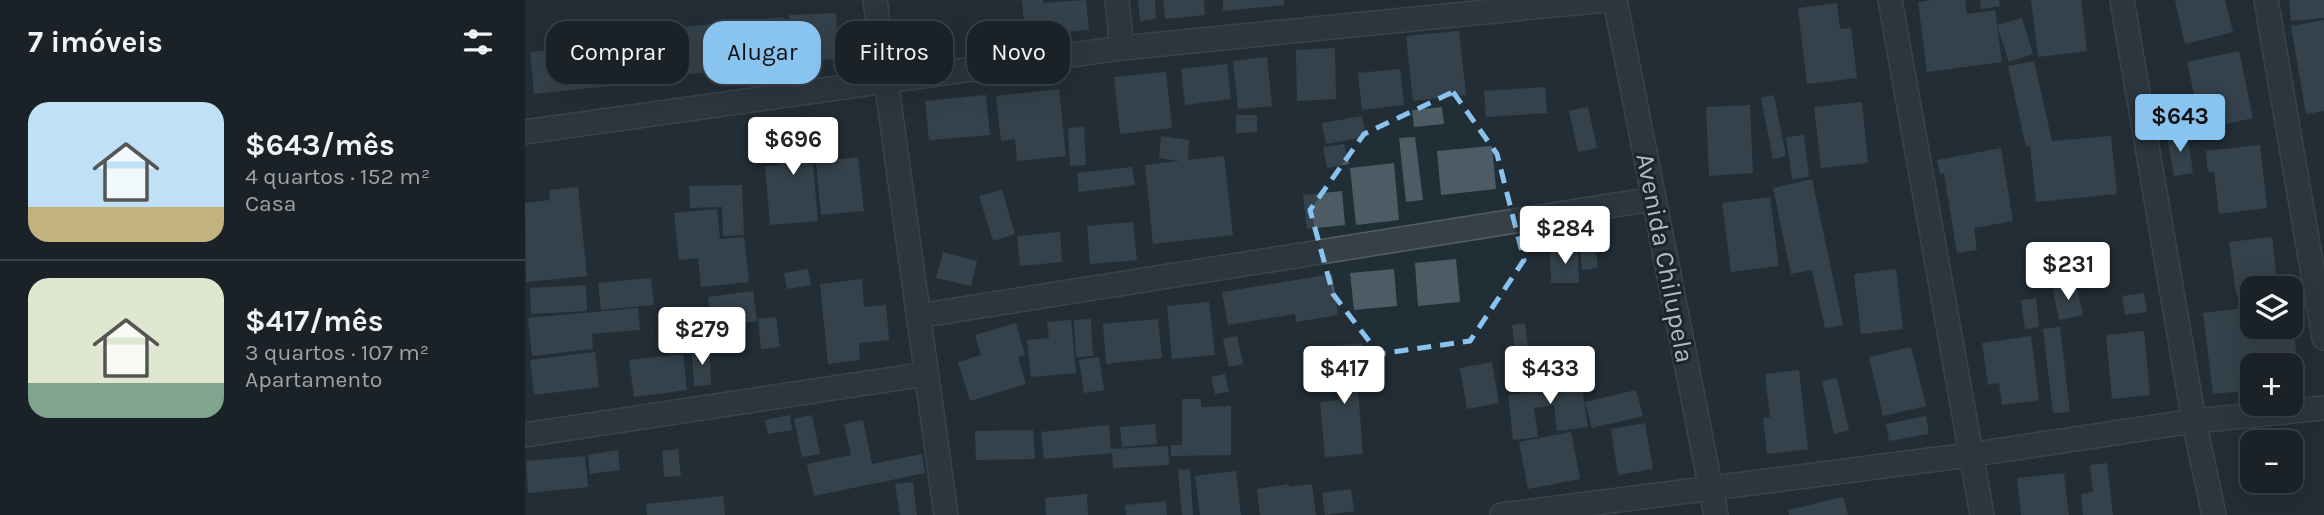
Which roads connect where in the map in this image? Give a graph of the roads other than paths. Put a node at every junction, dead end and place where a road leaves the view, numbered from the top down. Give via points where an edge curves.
1 (875, 0) edge
2 (1117, 0) edge
3 (1605, 0) edge
4 (1615, 0) edge
5 (1890, 0) edge
6 (2122, 0) edge
7 (2266, 0) edge
8 (877, 21) edge
9 (1122, 48) junction
10 (953, 71) edge
11 (856, 84) edge
12 (885, 84) edge
13 (525, 132) edge
14 (1653, 199) junction
15 (918, 316) junction
16 (2324, 338) edge
17 (926, 374) junction
18 (2324, 408) edge
19 (2194, 421) junction
20 (525, 435) edge
21 (1969, 455) junction
22 (1710, 488) junction
23 (946, 515) edge
24 (1502, 515) edge
25 (1716, 515) edge
26 (1982, 515) edge
27 (2214, 515) edge

1 - 8 street
2 - 9 street
3 - 9 street
4 - 14 street, Avenida Chilupela
5 - 21 street
6 - 19 street
7 - 16 street
9 - 10 street
11 - 13 street
12 - 15 street
14 - 15 street
14 - 22 street, Avenida Chilupela
15 - 17 street
17 - 20 street
17 - 23 street
18 - 19 street
19 - 21 street
19 - 27 street
21 - 22 street
21 - 26 street
22 - 24 street
22 - 25 street, Avenida Chilupela

